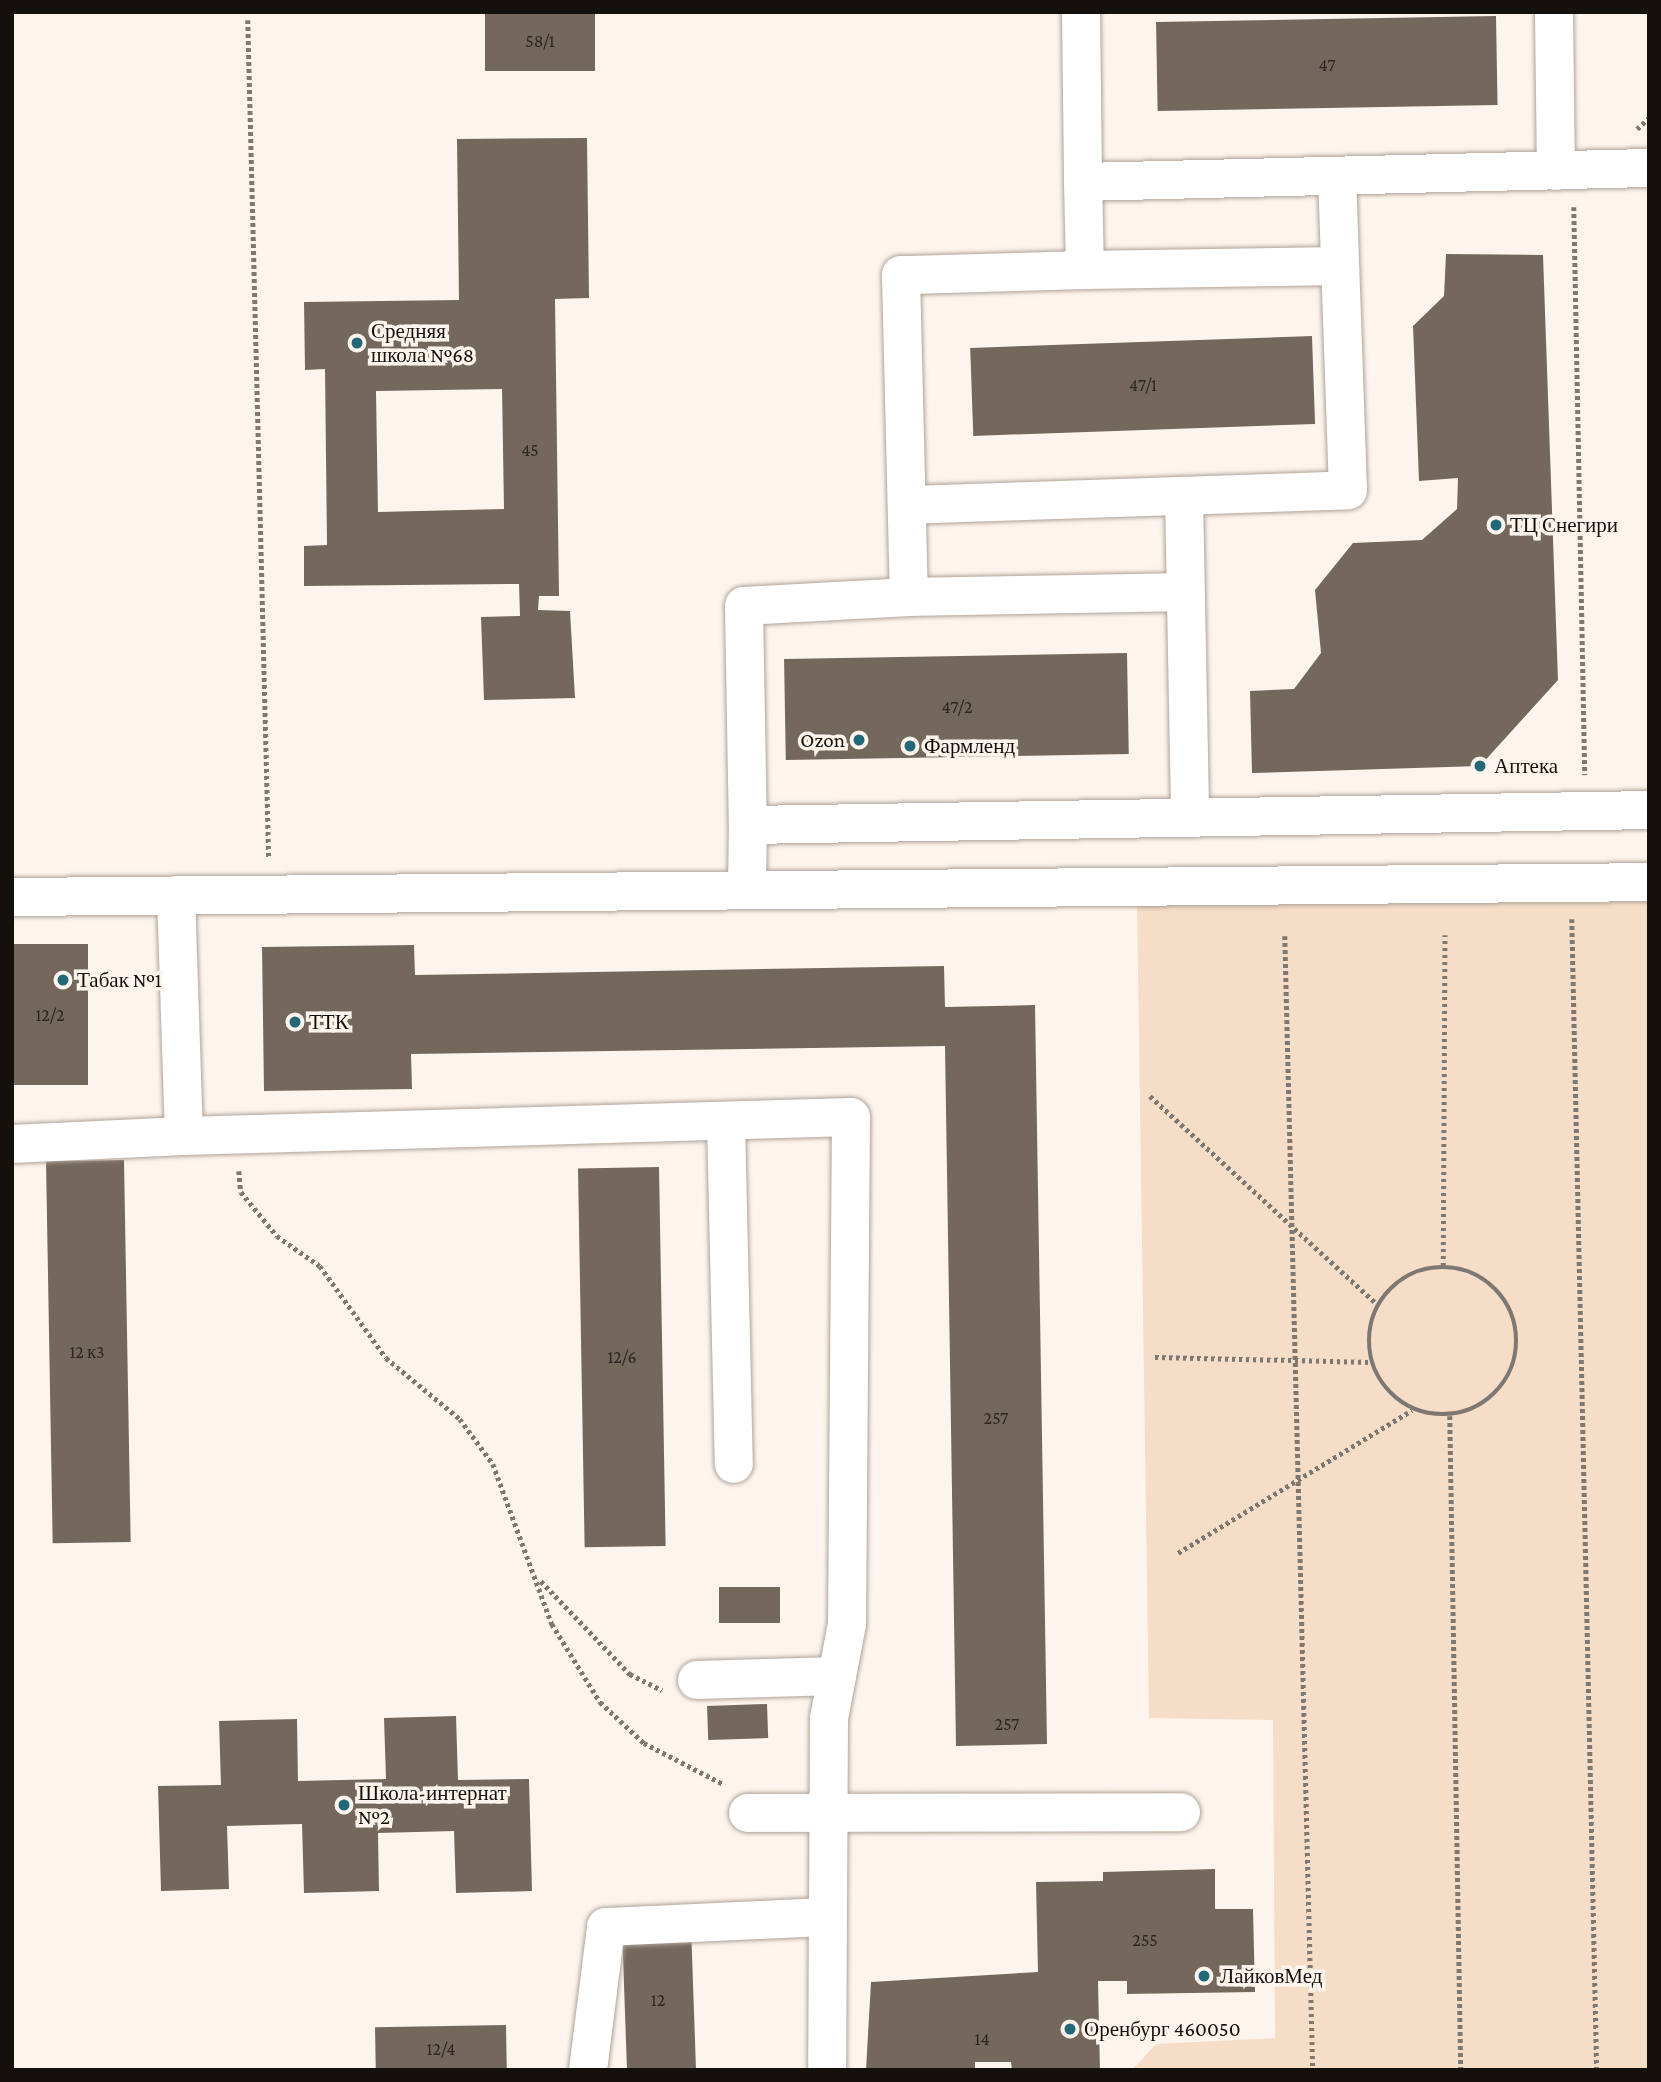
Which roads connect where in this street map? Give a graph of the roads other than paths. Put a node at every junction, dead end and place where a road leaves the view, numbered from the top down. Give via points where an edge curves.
1 (1081, 12) edge
2 (1554, 12) edge
3 (1649, 168) edge
4 (1566, 170) junction
5 (1337, 176) junction
6 (1083, 182) junction
7 (1340, 266) junction
8 (1085, 270) junction
9 (1184, 496) junction
10 (907, 505) junction
11 (1185, 592) junction
12 (909, 597) junction
13 (1649, 810) edge
14 (1190, 816) junction
15 (748, 825) junction
16 (1649, 882) edge
17 (747, 887) junction
18 (176, 895) junction
19 (12, 897) edge
20 (726, 1121) junction
21 (184, 1136) junction
22 (12, 1144) edge
23 (734, 1464) dead end
24 (837, 1676) junction
25 (696, 1679) road end
26 (1181, 1812) dead end
27 (748, 1813) road end
28 (829, 1813) junction
29 (828, 1917) junction
30 (588, 2070) edge
31 (827, 2070) edge

1 - 6 street
2 - 4 street
3 - 4 street
4 - 5 street
5 - 6 street
5 - 7 street
6 - 8 street
7 - 8 street
7 - 9 street via 1348,491
8 - 10 street via 901,275
9 - 10 street
9 - 11 street
10 - 12 street
11 - 12 street
11 - 14 street
12 - 15 street via 744,606
13 - 14 street
14 - 15 street
15 - 17 street
16 - 17 street
17 - 18 street
18 - 19 street
18 - 21 street
20 - 21 street
20 - 23 street
20 - 24 street via 850,1117 847,1624
21 - 22 street
24 - 25 street
24 - 28 street via 829,1718
26 - 28 street
27 - 28 street
28 - 29 street
29 - 30 street via 606,1927
29 - 31 street

